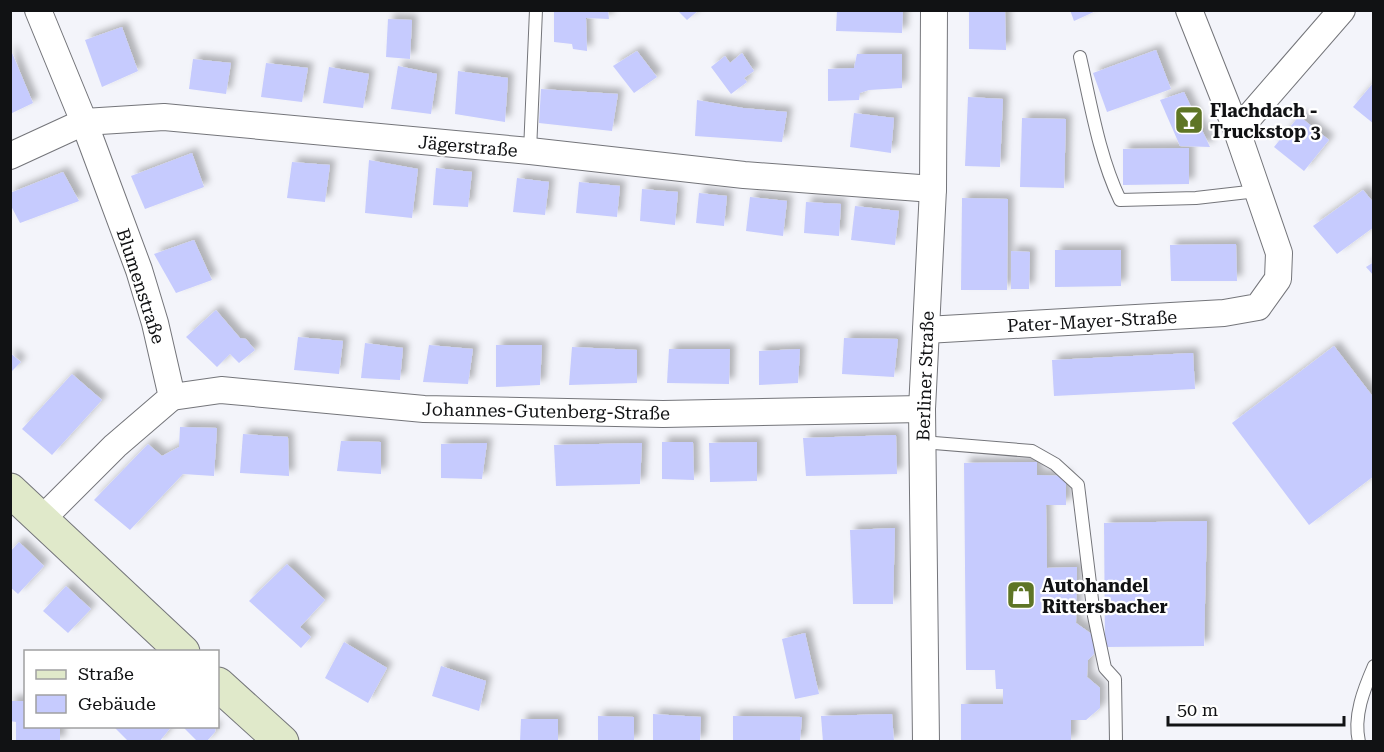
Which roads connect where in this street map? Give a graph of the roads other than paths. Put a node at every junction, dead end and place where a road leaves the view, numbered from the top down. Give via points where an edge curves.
1 (38, 10) edge
2 (536, 10) edge
3 (934, 10) edge
4 (1189, 10) edge
5 (1342, 10) edge
6 (1080, 57) dead end
7 (84, 122) junction
8 (1237, 131) junction
9 (530, 151) junction
10 (10, 156) edge
11 (933, 189) junction
12 (1257, 191) junction
13 (926, 330) junction
14 (172, 397) junction
15 (922, 409) junction
16 (922, 442) junction
17 (10, 490) edge
18 (42, 519) junction
19 (182, 650) edge
20 (1374, 666) edge
21 (219, 685) edge
22 (282, 741) edge
23 (926, 741) edge
24 (1116, 741) edge
25 (1359, 741) edge

1 - 7 street, Blumenstraße
2 - 9 lane
3 - 11 street, Berliner Straße
4 - 8 street
5 - 8 street
6 - 12 lane via 1103,153 1120,200
7 - 9 street, Jägerstraße via 164,117
7 - 10 street, Jägerstraße
7 - 14 street, Blumenstraße via 139,270
8 - 12 street
9 - 11 street, Jägerstraße via 744,175
11 - 13 street, Berliner Straße
12 - 13 street, Pater-Mayer-Straße via 1279,253 1278,279 1258,307 1224,313
13 - 15 street, Berliner Straße
14 - 15 street, Johannes-Gutenberg-Straße via 220,390 424,409 663,414
14 - 18 street via 115,446
15 - 16 street, Berliner Straße
16 - 23 street, Berliner Straße
16 - 24 lane via 1032,451 1055,464 1078,485 1094,616 1105,668 1115,679
17 - 18 street
18 - 19 street
20 - 25 lane via 1359,709
21 - 22 street

